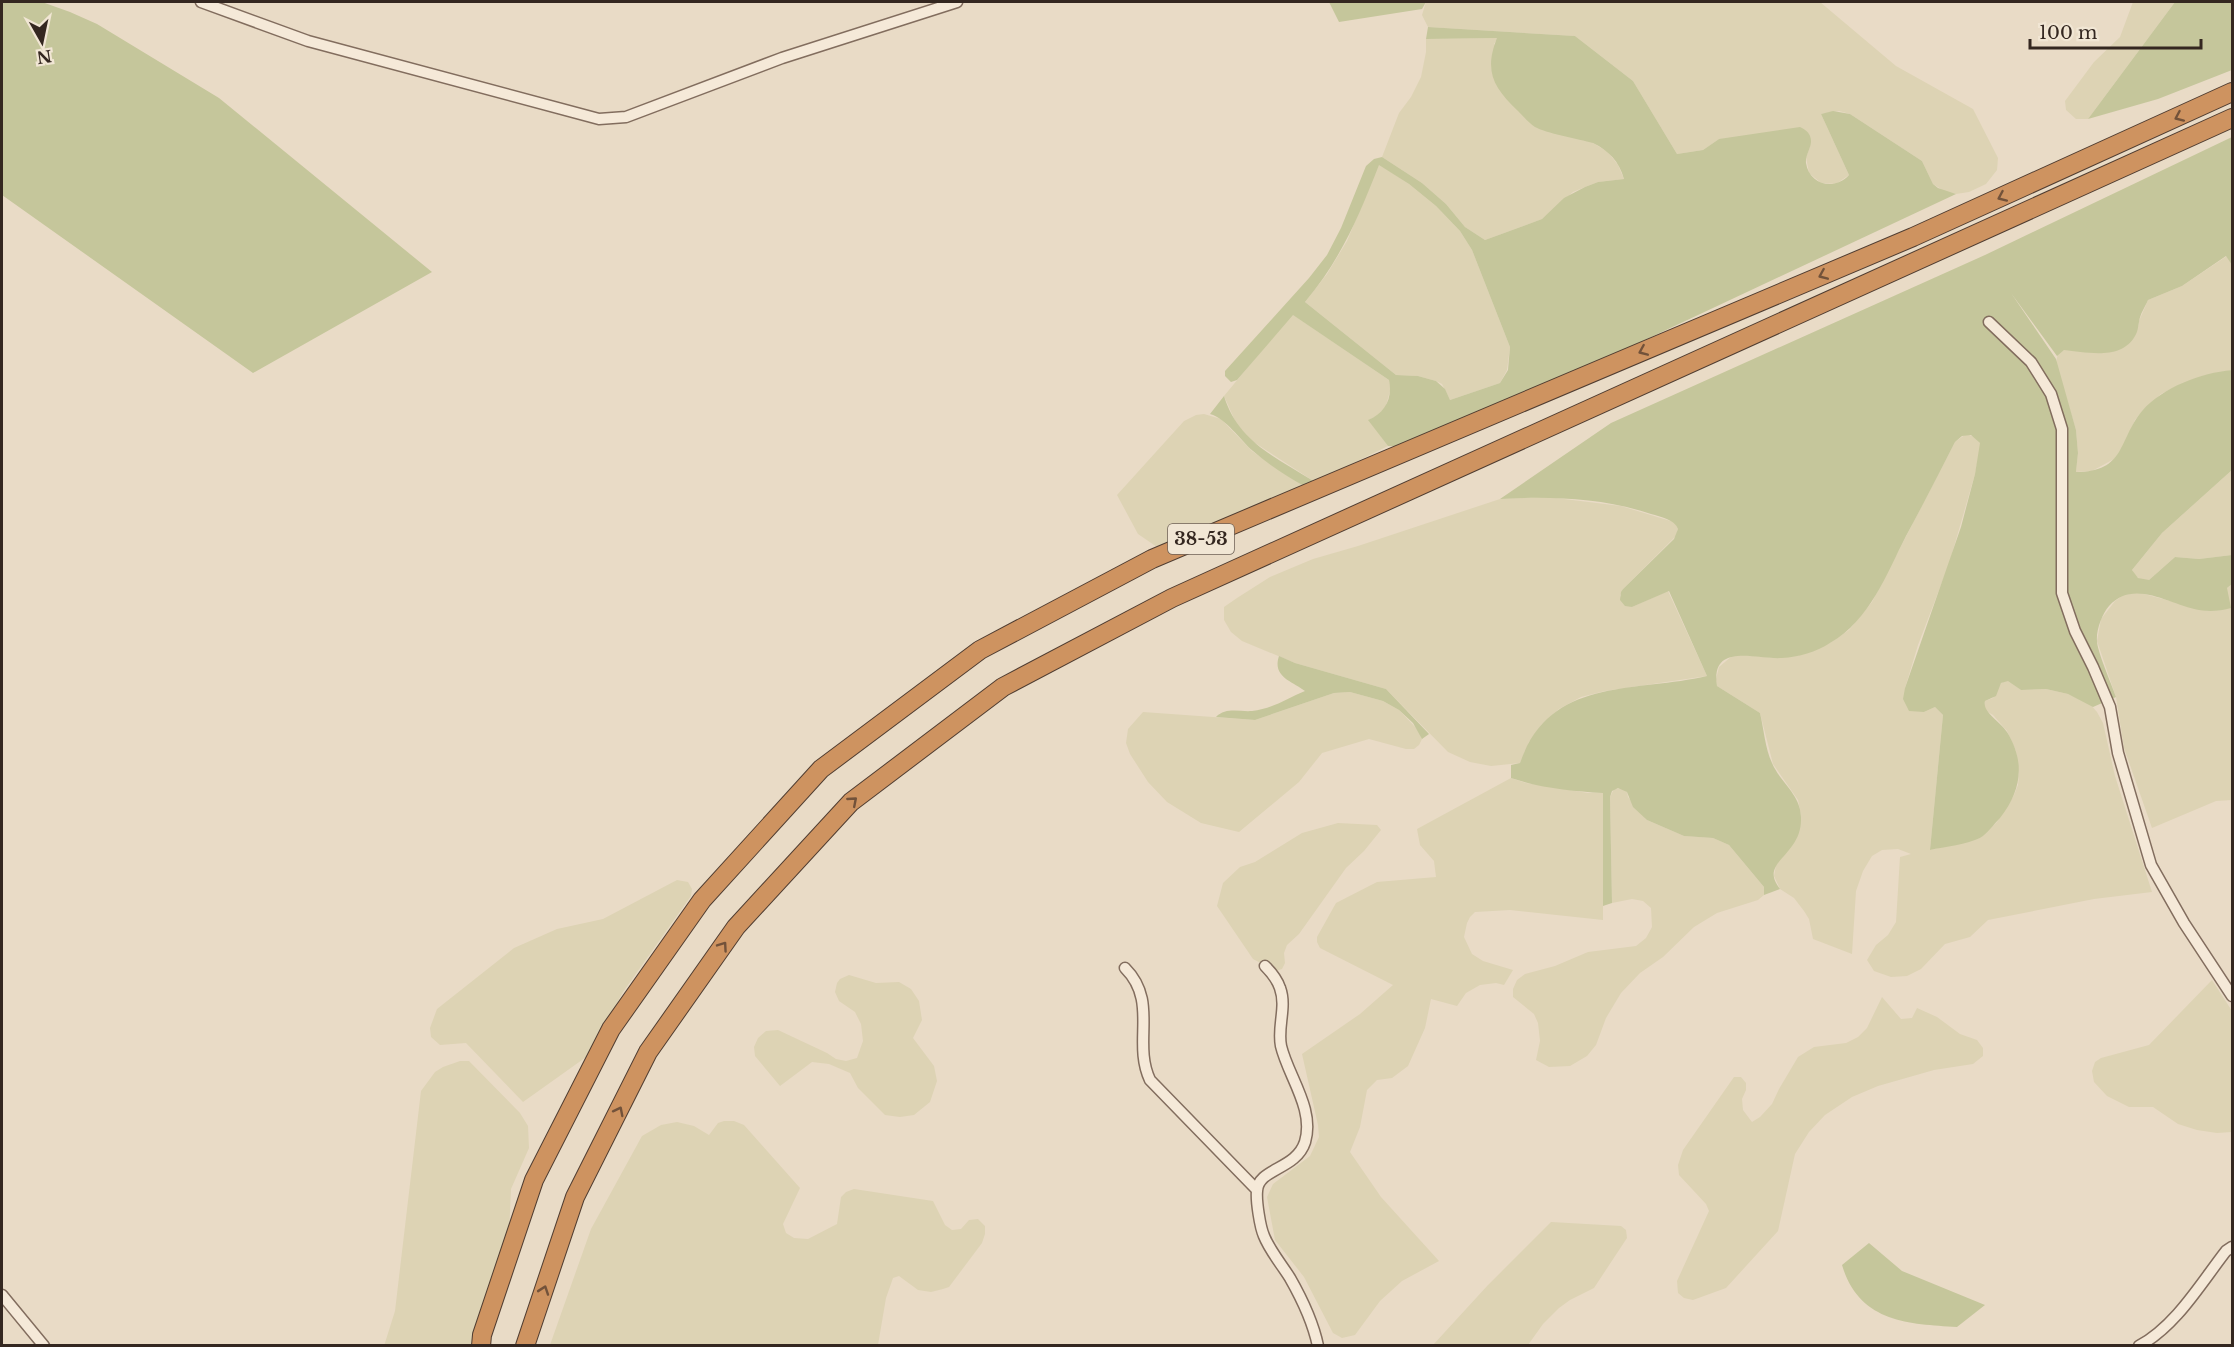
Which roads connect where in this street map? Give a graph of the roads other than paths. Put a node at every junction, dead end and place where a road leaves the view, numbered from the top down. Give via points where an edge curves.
1 (201, 2) edge
2 (957, 2) edge
3 (2232, 92) edge
4 (2232, 118) edge
5 (1989, 322) dead end
6 (1265, 966) dead end
7 (1125, 968) dead end
8 (2232, 996) edge
9 (1257, 1190) junction
10 (2232, 1246) edge
11 (2, 1295) edge
12 (44, 1346) edge
13 (481, 1346) edge
14 (525, 1346) edge
15 (1318, 1346) edge
16 (2139, 1346) edge

1 - 2 street via 308,41 599,119 626,117 782,58
3 -> 13 highway, 38-53 via 1913,237 1152,559 980,650 821,769 702,900 611,1029 539,1170
14 -> 4 highway, 38-53 via 575,1197 601,1145 648,1052 736,927 851,802 1003,687 1172,598
5 - 8 street via 2031,362 2051,394 2062,429 2062,593 2074,631 2110,707 2118,753 2151,865
6 - 9 street via 1281,988 1281,1046 1307,1127 1301,1151 1294,1160 1263,1176
7 - 9 street via 1140,987 1145,1013 1142,1054 1150,1080
9 - 15 street via 1264,1236 1292,1281
10 - 16 street via 2185,1304 2153,1338
11 - 12 street

